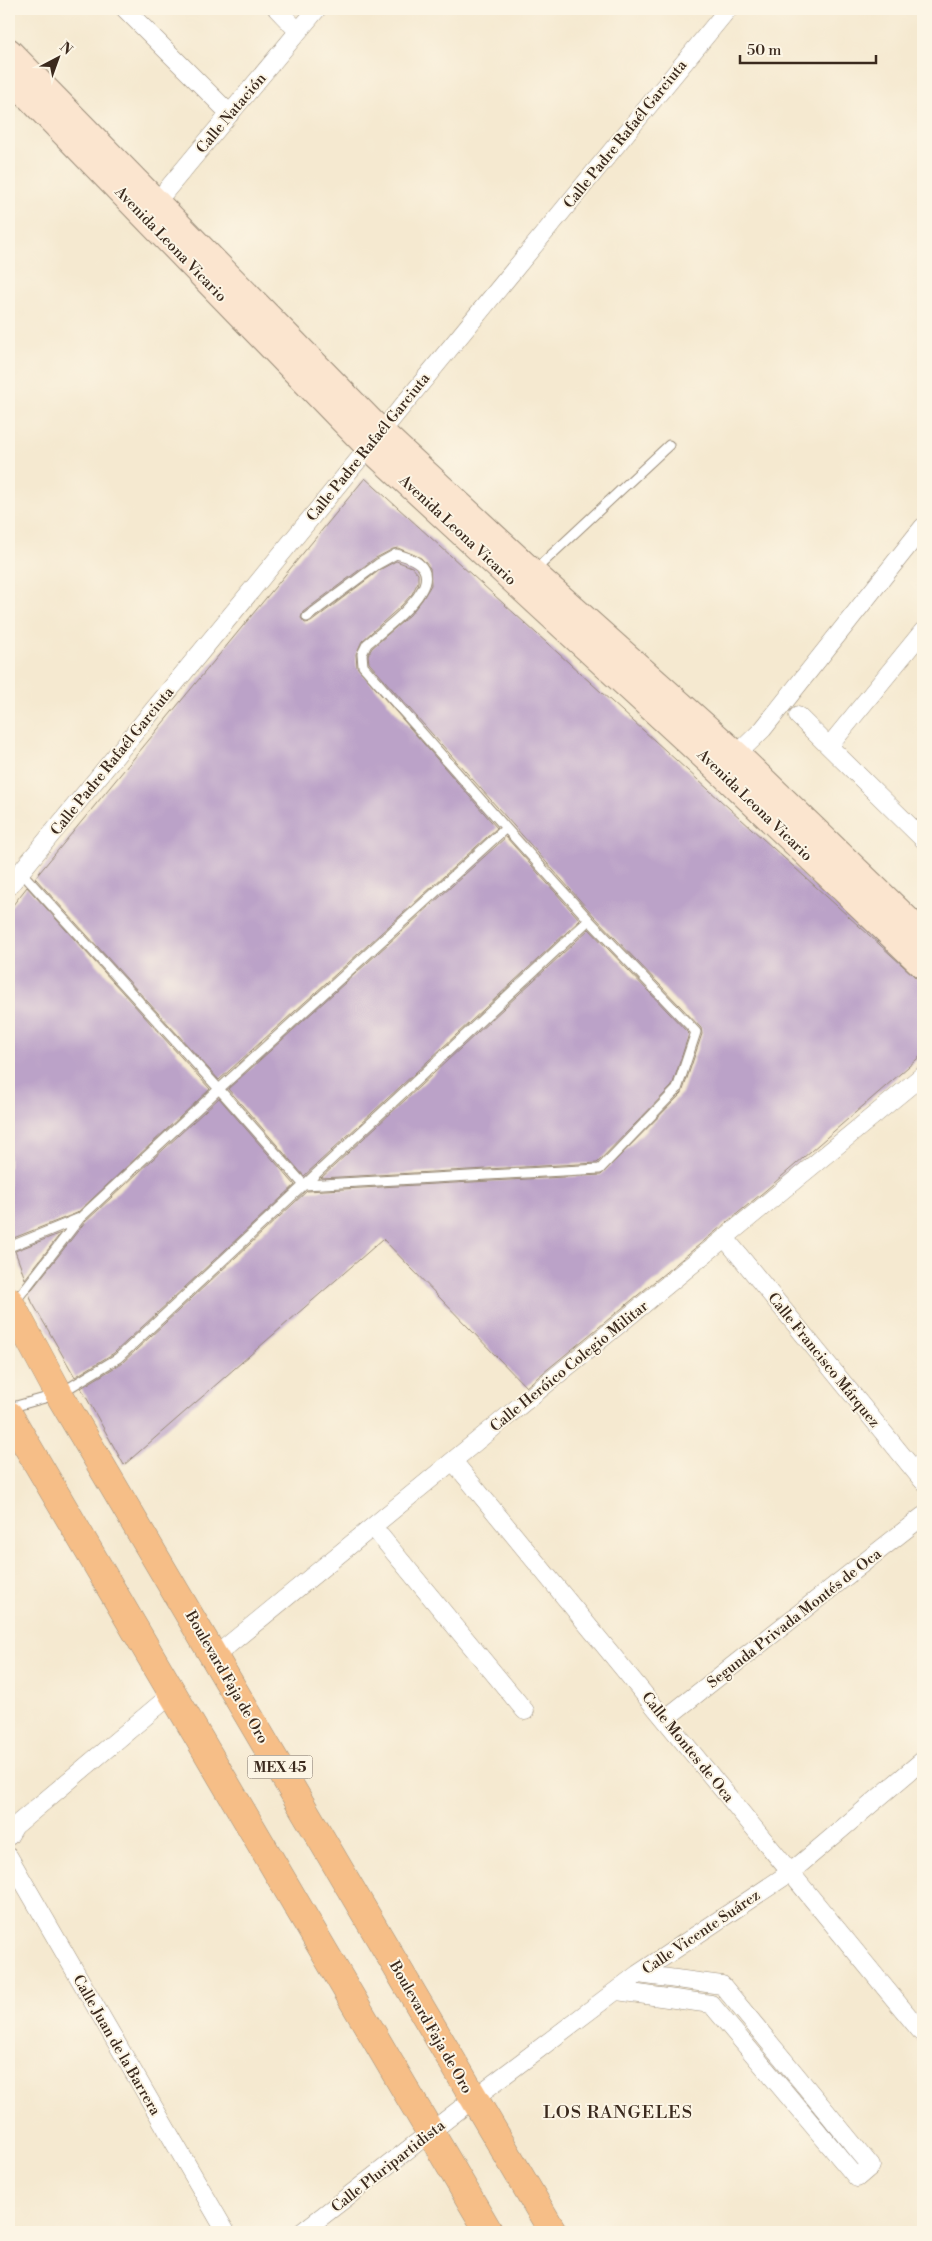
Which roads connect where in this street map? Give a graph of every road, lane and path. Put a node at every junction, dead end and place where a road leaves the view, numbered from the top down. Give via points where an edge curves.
1 (125, 9) edge
2 (277, 9) edge
3 (317, 9) edge
4 (728, 9) edge
5 (298, 31) junction
6 (9, 51) edge
7 (9, 77) edge
8 (230, 114) junction
9 (150, 209) junction
10 (374, 439) junction
11 (670, 445) dead end
12 (923, 527) edge
13 (526, 579) junction
14 (307, 617) dead end
15 (923, 631) edge
16 (798, 716) dead end
17 (830, 745) junction
18 (728, 762) junction
19 (506, 828) junction
20 (923, 839) edge
21 (21, 872) junction
22 (9, 886) edge
23 (589, 920) junction
24 (923, 934) edge
25 (923, 966) edge
26 (923, 1075) edge
27 (220, 1089) junction
28 (304, 1185) junction
29 (80, 1218) junction
30 (725, 1238) junction
31 (9, 1248) edge
32 (10, 1304) edge
33 (59, 1394) junction
34 (9, 1408) edge
35 (9, 1415) edge
36 (453, 1461) junction
37 (923, 1481) edge
38 (923, 1516) edge
39 (373, 1527) junction
40 (215, 1656) junction
41 (172, 1694) junction
42 (525, 1711) dead end
43 (665, 1719) junction
44 (923, 1760) edge
45 (9, 1836) edge
46 (9, 1857) edge
47 (791, 1872) junction
48 (638, 1974) junction
49 (617, 1991) junction
50 (923, 2034) edge
51 (791, 2069) junction
52 (775, 2080) junction
53 (473, 2099) junction
54 (430, 2133) junction
55 (226, 2232) edge
56 (302, 2232) edge
57 (489, 2232) edge
58 (553, 2232) edge

1 - 8 street
2 - 5 street
3 - 5 street, Calle Natación
4 - 10 street, Calle Padre Rafaél Garciuta
5 - 8 street, Calle Natación
6 - 9 street, Avenida Leona Vicario
7 - 9 street, Avenida Leona Vicario
8 - 9 street, Calle Natación
9 - 10 street, Avenida Leona Vicario
10 - 13 street, Avenida Leona Vicario
10 - 21 street, Calle Padre Rafaél Garciuta
11 - 13 lane
12 - 18 street via 763,729
13 - 18 street, Avenida Leona Vicario
14 - 19 lane via 396,554 412,558 421,566 426,574 418,600 367,644 362,654 364,666
15 - 17 street
16 - 17 street
17 - 20 street
18 - 24 street, Avenida Leona Vicario
18 - 25 street, Avenida Leona Vicario
19 - 23 lane
19 - 27 lane
21 - 22 street, Calle Padre Rafaél Garciuta
21 - 27 lane
23 - 28 lane
23 - 28 lane via 696,1032 677,1089 600,1169
26 - 30 street, Calle Heróico Colegio Militar
27 - 28 lane
27 - 29 lane
28 - 33 lane via 118,1358
29 - 31 lane
29 - 32 lane
30 - 36 street, Calle Heróico Colegio Militar
30 - 37 street, Calle Francisco Márquez
32 - 33 main road, Boulevard Faja de Oro / MEX 45
33 - 34 lane
33 - 40 main road, Boulevard Faja de Oro / MEX 45
35 - 41 main road, MEX 45
36 - 39 street, Calle Heróico Colegio Militar
36 - 43 street, Calle Montes de Oca
38 - 43 street, Segunda Privada Montés de Oca
39 - 40 street, Calle Heróico Colegio Militar
39 - 42 street
40 - 53 main road, Boulevard Faja de Oro / MEX 45
41 - 45 street via 15,1826
41 - 54 main road, MEX 45
43 - 47 street, Calle Montes de Oca
44 - 47 street, Calle Vicente Suárez
46 - 55 street, Calle Juan de la Barrera
47 - 48 street, Calle Vicente Suárez
47 - 50 street, Calle Montes de Oca
48 - 49 street, Calle Vicente Suárez
48 - 51 street via 722,1985
49 - 52 street via 711,2004
49 - 53 street, Calle Vicente Suárez
51 - 52 street
51 - 52 street via 872,2166 857,2178
53 - 54 street, Calle Pluripartidista
53 - 58 main road, Boulevard Faja de Oro / MEX 45
54 - 56 street, Calle Pluripartidista
54 - 57 main road, MEX 45

